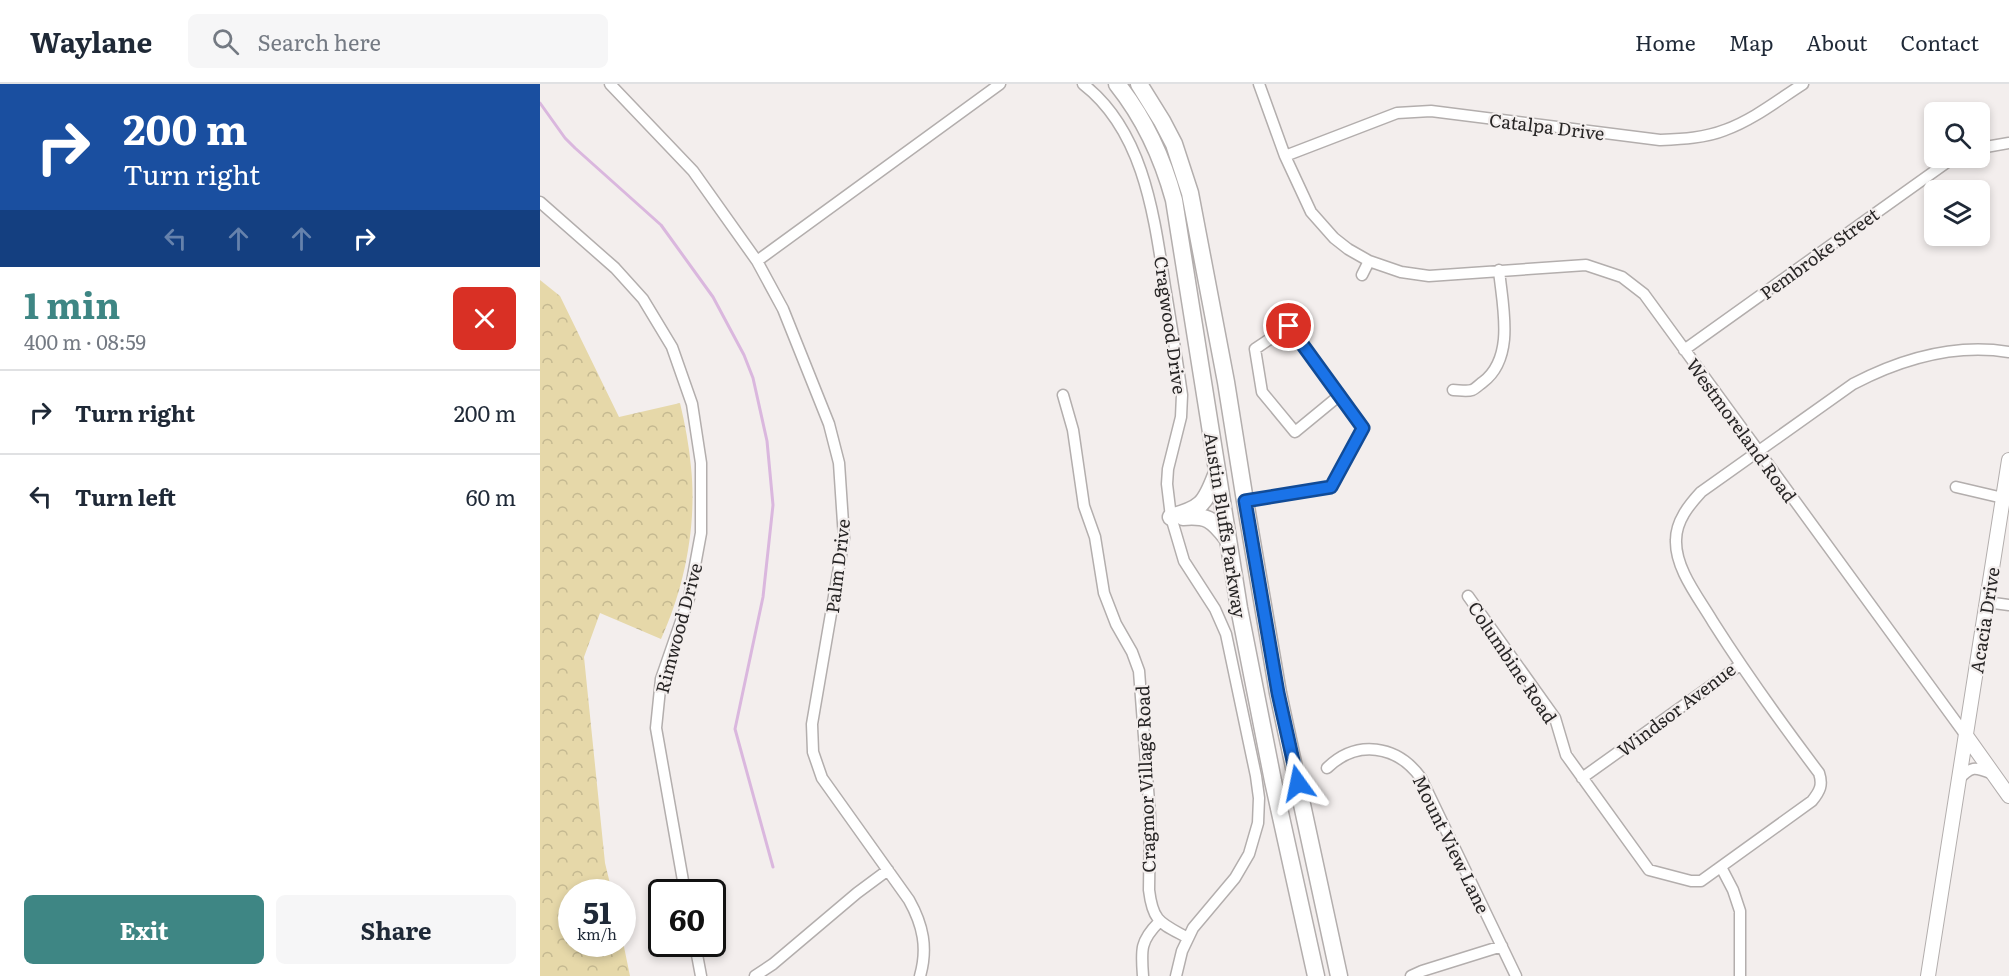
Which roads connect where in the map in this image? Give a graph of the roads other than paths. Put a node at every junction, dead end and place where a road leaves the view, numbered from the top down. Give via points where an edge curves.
1 (610, 84) edge
2 (1000, 84) edge
3 (1083, 84) edge
4 (1117, 84) edge
5 (1138, 84) edge
6 (1259, 84) edge
7 (1797, 86) edge
8 (2009, 142) edge
9 (1990, 146) edge
10 (1286, 156) junction
11 (1939, 168) edge
12 (540, 202) edge
13 (757, 261) junction
14 (1369, 261) junction
15 (1499, 270) junction
16 (1362, 275) dead end
17 (1684, 350) junction
18 (2009, 352) edge
19 (1453, 390) dead end
20 (1063, 395) dead end
21 (1340, 395) junction
22 (1758, 452) junction
23 (2009, 460) edge
24 (1216, 474) junction
25 (2008, 478) edge
26 (1956, 487) dead end
27 (2002, 498) junction
28 (1245, 501) junction
29 (1170, 518) junction
30 (1228, 539) junction
31 (1468, 596) dead end
32 (1986, 602) junction
33 (2009, 605) edge
34 (1740, 664) junction
35 (1966, 737) junction
36 (1328, 768) dead end
37 (1993, 774) junction
38 (1582, 778) junction
39 (1958, 780) junction
40 (2009, 796) edge
41 (1721, 867) junction
42 (888, 870) junction
43 (683, 879) edge
44 (1160, 922) junction
45 (1188, 938) junction
46 (1502, 946) junction
47 (697, 957) edge
48 (701, 976) edge
49 (755, 976) edge
50 (920, 976) edge
51 (1143, 976) edge
52 (1176, 976) edge
53 (1316, 976) edge
54 (1339, 976) edge
55 (1411, 976) edge
56 (1516, 976) edge
57 (1740, 976) edge
58 (1928, 976) edge

1 - 13 street, Palm Drive via 693,171
2 - 13 street
3 - 29 street, Cragwood Drive via 1112,115 1132,149 1155,221 1182,395 1181,417 1168,469
4 - 24 main road, Austin Bluffs Parkway via 1159,152 1174,200
5 - 28 main road, Austin Bluffs Parkway via 1174,144 1190,193
6 - 10 street, Westmoreland Road
7 - 10 street, Catalpa Drive via 1743,122 1725,130 1684,138 1660,140 1413,111 1397,113
8 - 9 street
10 - 14 street, Westmoreland Road via 1304,200 1322,226
11 - 17 street, Pembroke Street
12 - 43 street, Rimwood Drive via 608,261 643,299 672,347 692,404 701,463 701,533 689,598 661,680 656,728
13 - 42 street, Palm Drive via 783,309 822,402 842,485 844,538 812,724 813,752 822,778
14 - 15 street, Westmoreland Road via 1415,275
14 - 16 street
15 - 17 street, Westmoreland Road via 1586,265 1610,271 1644,294
15 - 19 street via 1504,336 1500,357 1487,379 1472,390
17 - 22 street, Westmoreland Road
18 - 22 street, Windsor Avenue via 1942,352 1880,370 1853,384
20 - 44 street, Cragmor Village Road via 1102,584 1112,616 1140,671 1150,815 1149,890 1152,910
21 - 21 street via 1289,326 1255,349 1262,392 1295,432
21 - 28 street via 1363,428 1331,487
22 - 34 street, Windsor Avenue via 1691,502 1676,539 1691,587
22 - 35 street, Westmoreland Road
23 - 25 street, Acacia Drive
24 - 28 main road via 1234,496
24 - 29 main road via 1202,504
24 - 30 main road, Austin Bluffs Parkway
25 - 27 street, Acacia Drive
26 - 27 street
27 - 32 street, Acacia Drive
28 - 54 main road, Austin Bluffs Parkway via 1278,693
29 - 30 main road via 1206,517
29 - 45 street, Cragwood Drive via 1184,561 1226,634 1259,798 1256,835 1242,868 1200,917
30 - 53 main road, Austin Bluffs Parkway via 1263,735
31 - 38 street, Columbine Road via 1555,718 1566,755
32 - 33 street
32 - 35 street, Acacia Drive
34 - 38 street, Windsor Avenue
34 - 41 street, Columbine Road via 1819,773 1822,783 1812,801
35 - 37 street, Westmoreland Road
35 - 39 street, Acacia Drive
36 - 46 street, Mount View Lane via 1348,753 1370,749 1393,754 1412,766 1421,777
37 - 39 street via 1977,768 1967,770
37 - 40 street, Westmoreland Road
38 - 41 street, Columbine Road via 1649,870 1701,881
39 - 58 street, Acacia Drive
41 - 57 street via 1740,911
42 - 49 street
42 - 50 street, Palm Drive via 921,926 924,954
44 - 45 street
44 - 51 street via 1144,941
45 - 52 street, Cragwood Drive
46 - 55 street
46 - 56 street, Mount View Lane
47 - 48 street

